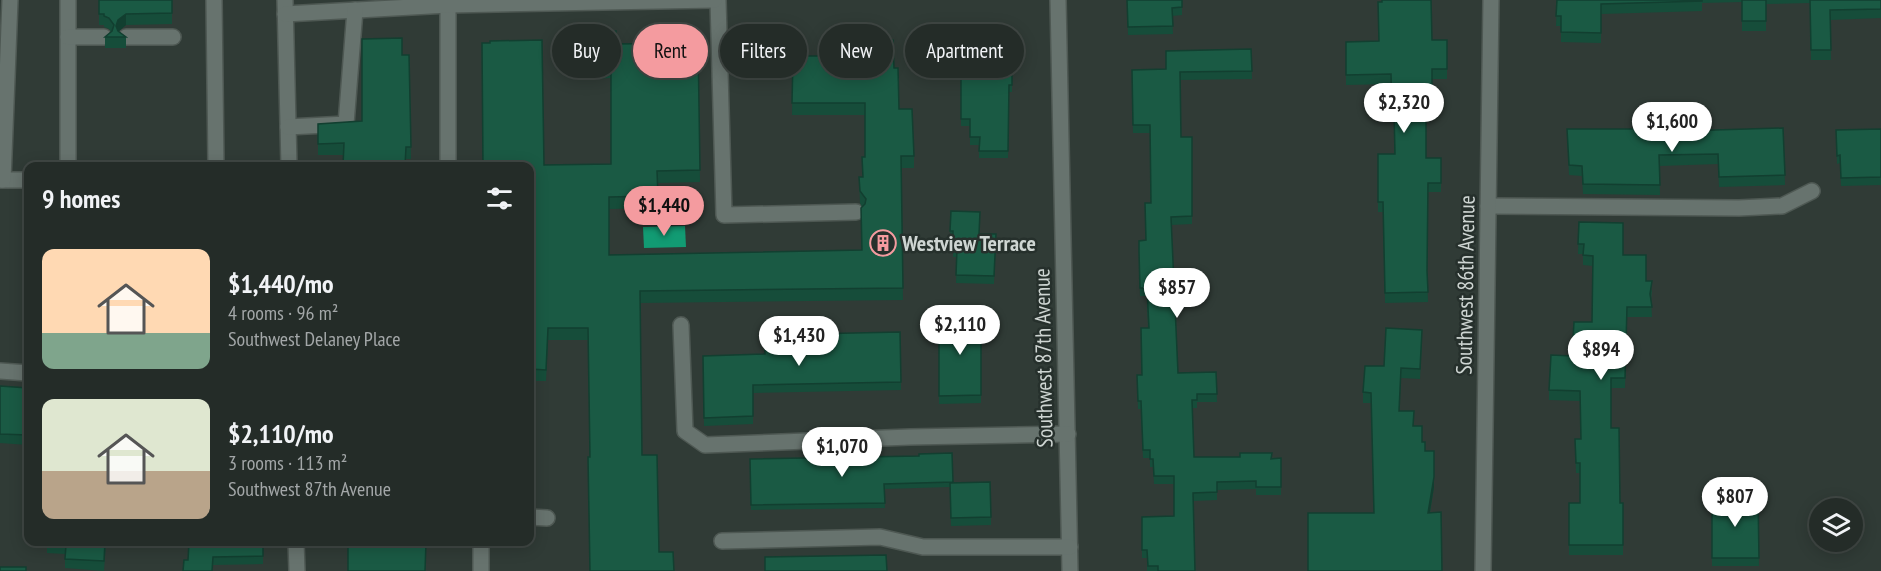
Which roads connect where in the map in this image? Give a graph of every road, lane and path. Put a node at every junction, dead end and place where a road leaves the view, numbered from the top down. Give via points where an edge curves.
1 (10, 0) edge
2 (68, 0) edge
3 (214, 0) edge
4 (716, 0) edge
5 (1058, 0) edge
6 (1491, 0) edge
7 (448, 5) junction
8 (285, 7) edge
9 (355, 10) junction
10 (68, 37) junction
11 (104, 37) edge
12 (126, 37) edge
13 (173, 37) dead end
14 (288, 127) junction
15 (68, 162) edge
16 (216, 162) edge
17 (289, 162) edge
18 (448, 162) edge
19 (2, 180) edge
20 (24, 180) edge
21 (1812, 191) dead end
22 (1488, 206) junction
23 (856, 212) dead end
24 (681, 325) dead end
25 (0, 371) edge
26 (24, 373) edge
27 (1068, 434) junction
28 (534, 517) edge
29 (547, 518) dead end
30 (722, 541) dead end
31 (296, 546) edge
32 (481, 546) edge
33 (1070, 547) junction
34 (297, 571) edge
35 (481, 571) edge
36 (1070, 571) edge
37 (1483, 571) edge

1 - 19 street
2 - 10 street
3 - 16 street
4 - 7 street
4 - 23 street via 724,215
5 - 27 street, Southwest 87th Avenue
6 - 22 street, Southwest 86th Avenue
7 - 9 street
7 - 18 street
8 - 9 street
8 - 14 street
9 - 14 street via 346,124
10 - 11 street
10 - 15 street
12 - 13 street
14 - 17 street
19 - 20 street
21 - 22 street via 1782,206 1739,208
22 - 37 street, Southwest 86th Avenue
24 - 27 street via 686,431 705,445
25 - 26 street
27 - 33 street, Southwest 87th Avenue
28 - 29 street
30 - 33 street via 880,537 923,548
31 - 34 street
32 - 35 street
33 - 36 street, Southwest 87th Avenue

